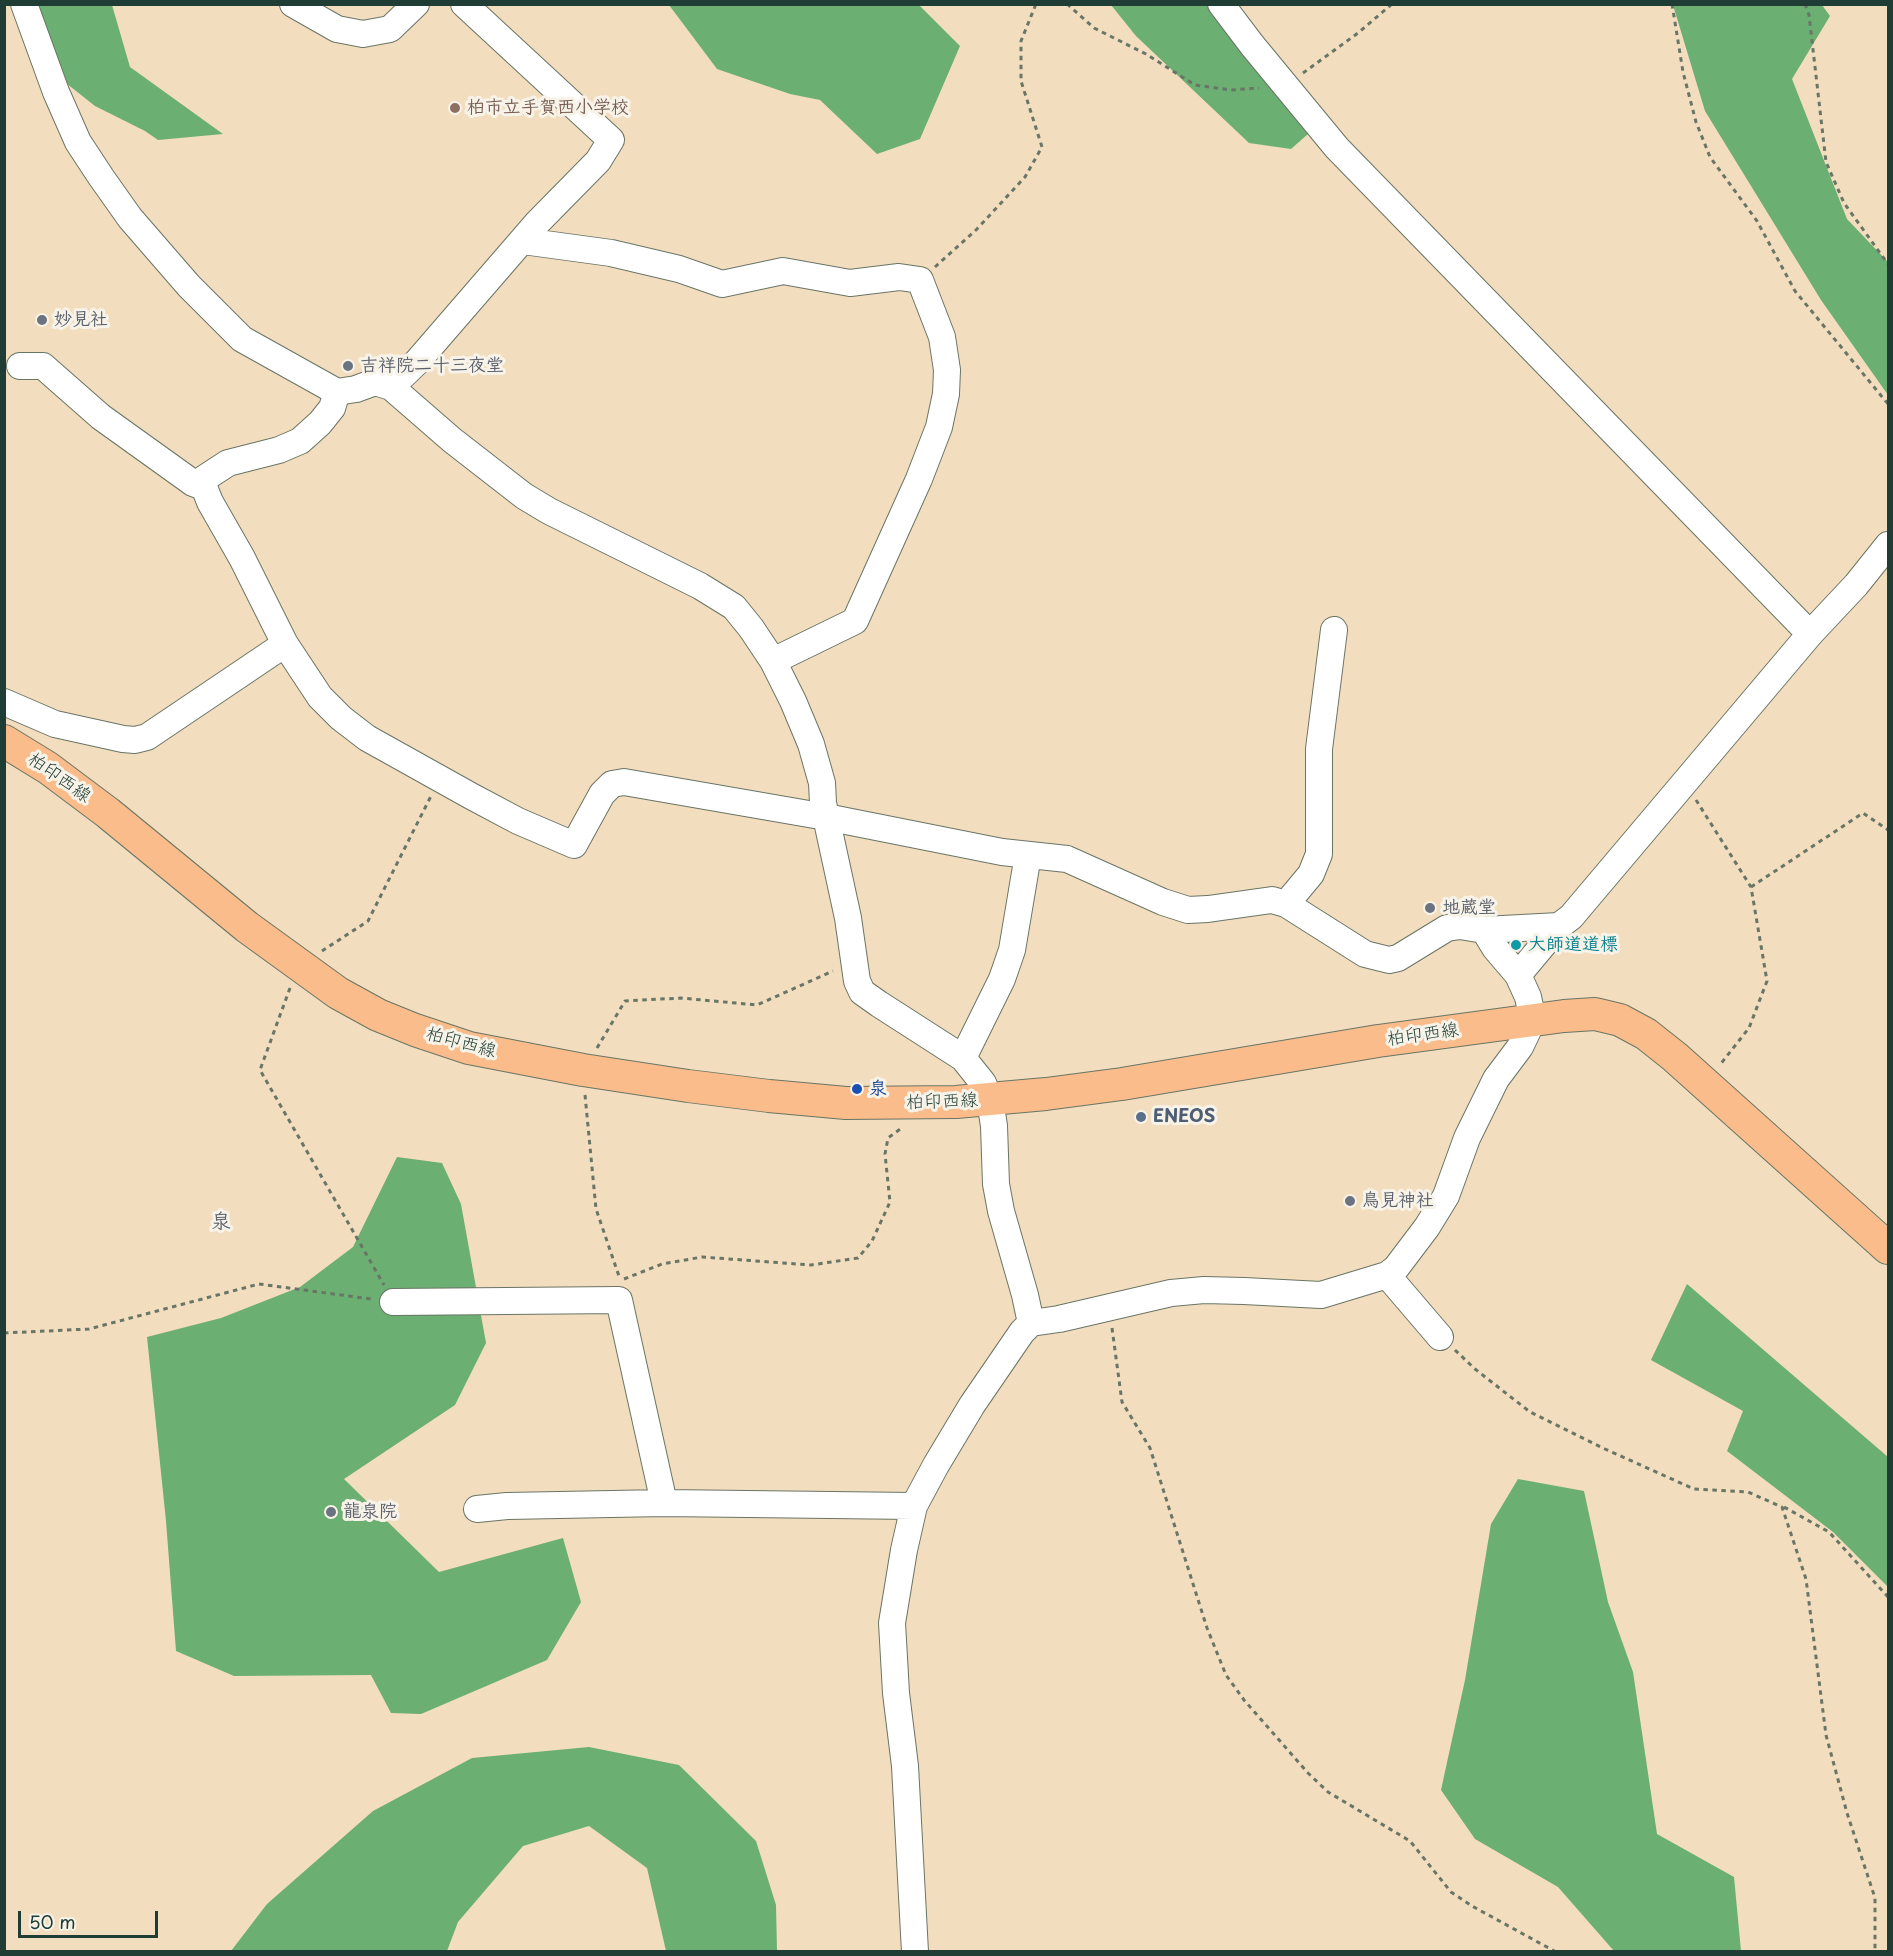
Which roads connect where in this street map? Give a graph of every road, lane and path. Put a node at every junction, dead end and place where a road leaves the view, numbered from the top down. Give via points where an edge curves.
1 (24, 4) edge
2 (293, 4) edge
3 (416, 4) edge
4 (464, 4) edge
5 (1036, 4) edge
6 (1068, 4) edge
7 (1221, 4) edge
8 (1392, 4) edge
9 (1672, 4) edge
10 (1805, 4) edge
11 (1286, 86) junction
12 (523, 241) junction
13 (1888, 264) edge
14 (920, 280) junction
15 (20, 366) dead end
16 (391, 387) junction
17 (337, 392) junction
18 (1888, 404) edge
19 (204, 487) junction
20 (1888, 545) edge
21 (1334, 630) dead end
22 (1810, 634) junction
23 (285, 644) junction
24 (773, 661) junction
25 (4, 702) edge
26 (4, 741) edge
27 (440, 779) junction
28 (1685, 782) junction
29 (826, 817) junction
30 (1888, 831) edge
31 (1028, 855) junction
32 (1751, 886) junction
33 (1286, 904) junction
34 (1559, 926) junction
35 (1484, 930) junction
36 (855, 961) junction
37 (299, 966) junction
38 (1518, 975) junction
39 (1533, 1020) junction
40 (963, 1058) junction
41 (583, 1070) junction
42 (1705, 1084) junction
43 (990, 1100) junction
44 (920, 1103) junction
45 (1888, 1248) edge
46 (1387, 1275) junction
47 (393, 1302) junction
48 (1110, 1307) junction
49 (1031, 1323) junction
50 (4, 1333) edge
51 (1440, 1337) joint
52 (664, 1503) junction
53 (914, 1506) junction
54 (1782, 1507) junction
55 (477, 1509) dead end
56 (1888, 1596) edge
57 (915, 1952) edge
58 (1556, 1952) edge
59 (1875, 1952) edge

1 - 17 street via 78,142 130,218 242,339
2 - 3 street via 337,29 363,34 390,29
4 - 12 street via 611,140 598,161
5 - 14 path via 1021,41 1021,81 1042,147 1024,177 977,229
6 - 11 path via 1094,28 1196,85 1231,90
7 - 11 street
8 - 11 path
9 - 18 path via 1683,72 1710,157 1757,221 1795,291
10 - 13 path via 1826,162 1844,203
11 - 22 street via 1337,148
12 - 14 street via 611,253 722,284 783,271 850,283 899,277
12 - 16 street
14 - 24 street via 942,337 947,370 946,394 932,448 855,621
15 - 19 street via 43,366 101,417
16 - 17 street via 375,382
16 - 24 street via 524,496 734,607
17 - 19 street via 332,408 300,441 228,463 205,478
19 - 23 street
20 - 22 street
21 - 33 street via 1319,749 1319,854 1311,874
22 - 28 street
23 - 25 street via 147,737 135,740 55,724
23 - 27 street via 320,697 341,718 367,738
24 - 29 street via 811,744
26 - 37 main road, 柏印西線 via 108,813
27 - 29 street via 518,821 574,845 602,794 612,784 624,782
27 - 37 path via 368,921
28 - 32 path
28 - 34 street via 1571,917
29 - 31 street
29 - 36 street
30 - 32 path via 1863,813
31 - 33 street via 1067,859 1188,910 1272,900
31 - 40 street via 1012,950
32 - 42 path via 1767,981 1749,1028
33 - 35 street via 1365,954 1389,960 1447,928
34 - 35 street
34 - 38 street
35 - 38 street
36 - 40 street via 862,992
36 - 41 path via 757,1005 681,998 626,1001
37 - 41 main road, 柏印西線 via 338,993 415,1030 469,1048
37 - 47 path via 260,1070
38 - 39 street
39 - 42 main road, 柏印西線 via 1594,1014 1620,1020 1646,1034
39 - 43 main road, 柏印西線 via 1378,1041 1122,1084
39 - 46 street via 1520,1047 1496,1079 1467,1138 1446,1196 1408,1253
40 - 43 street via 983,1083
41 - 44 main road, 柏印西線 via 769,1096 846,1103
41 - 44 path via 596,1209 621,1281 662,1264 702,1257 811,1265 858,1258 872,1241 890,1202 885,1154 888,1138 916,1119
42 - 45 main road, 柏印西線
43 - 44 main road, 柏印西線
43 - 49 street via 996,1184
46 - 48 street via 1321,1295 1204,1290
46 - 51 street
47 - 50 path via 260,1284 89,1329
47 - 52 street via 619,1300
48 - 49 street
48 - 58 path via 1122,1402 1150,1448 1207,1628 1226,1675 1328,1792 1410,1841 1451,1892
49 - 53 street via 972,1405
51 - 54 path via 1530,1412 1694,1489 1748,1492
52 - 53 street
52 - 55 street
53 - 57 street via 892,1623
54 - 56 path via 1828,1532
54 - 59 path via 1806,1579 1826,1735 1875,1898

